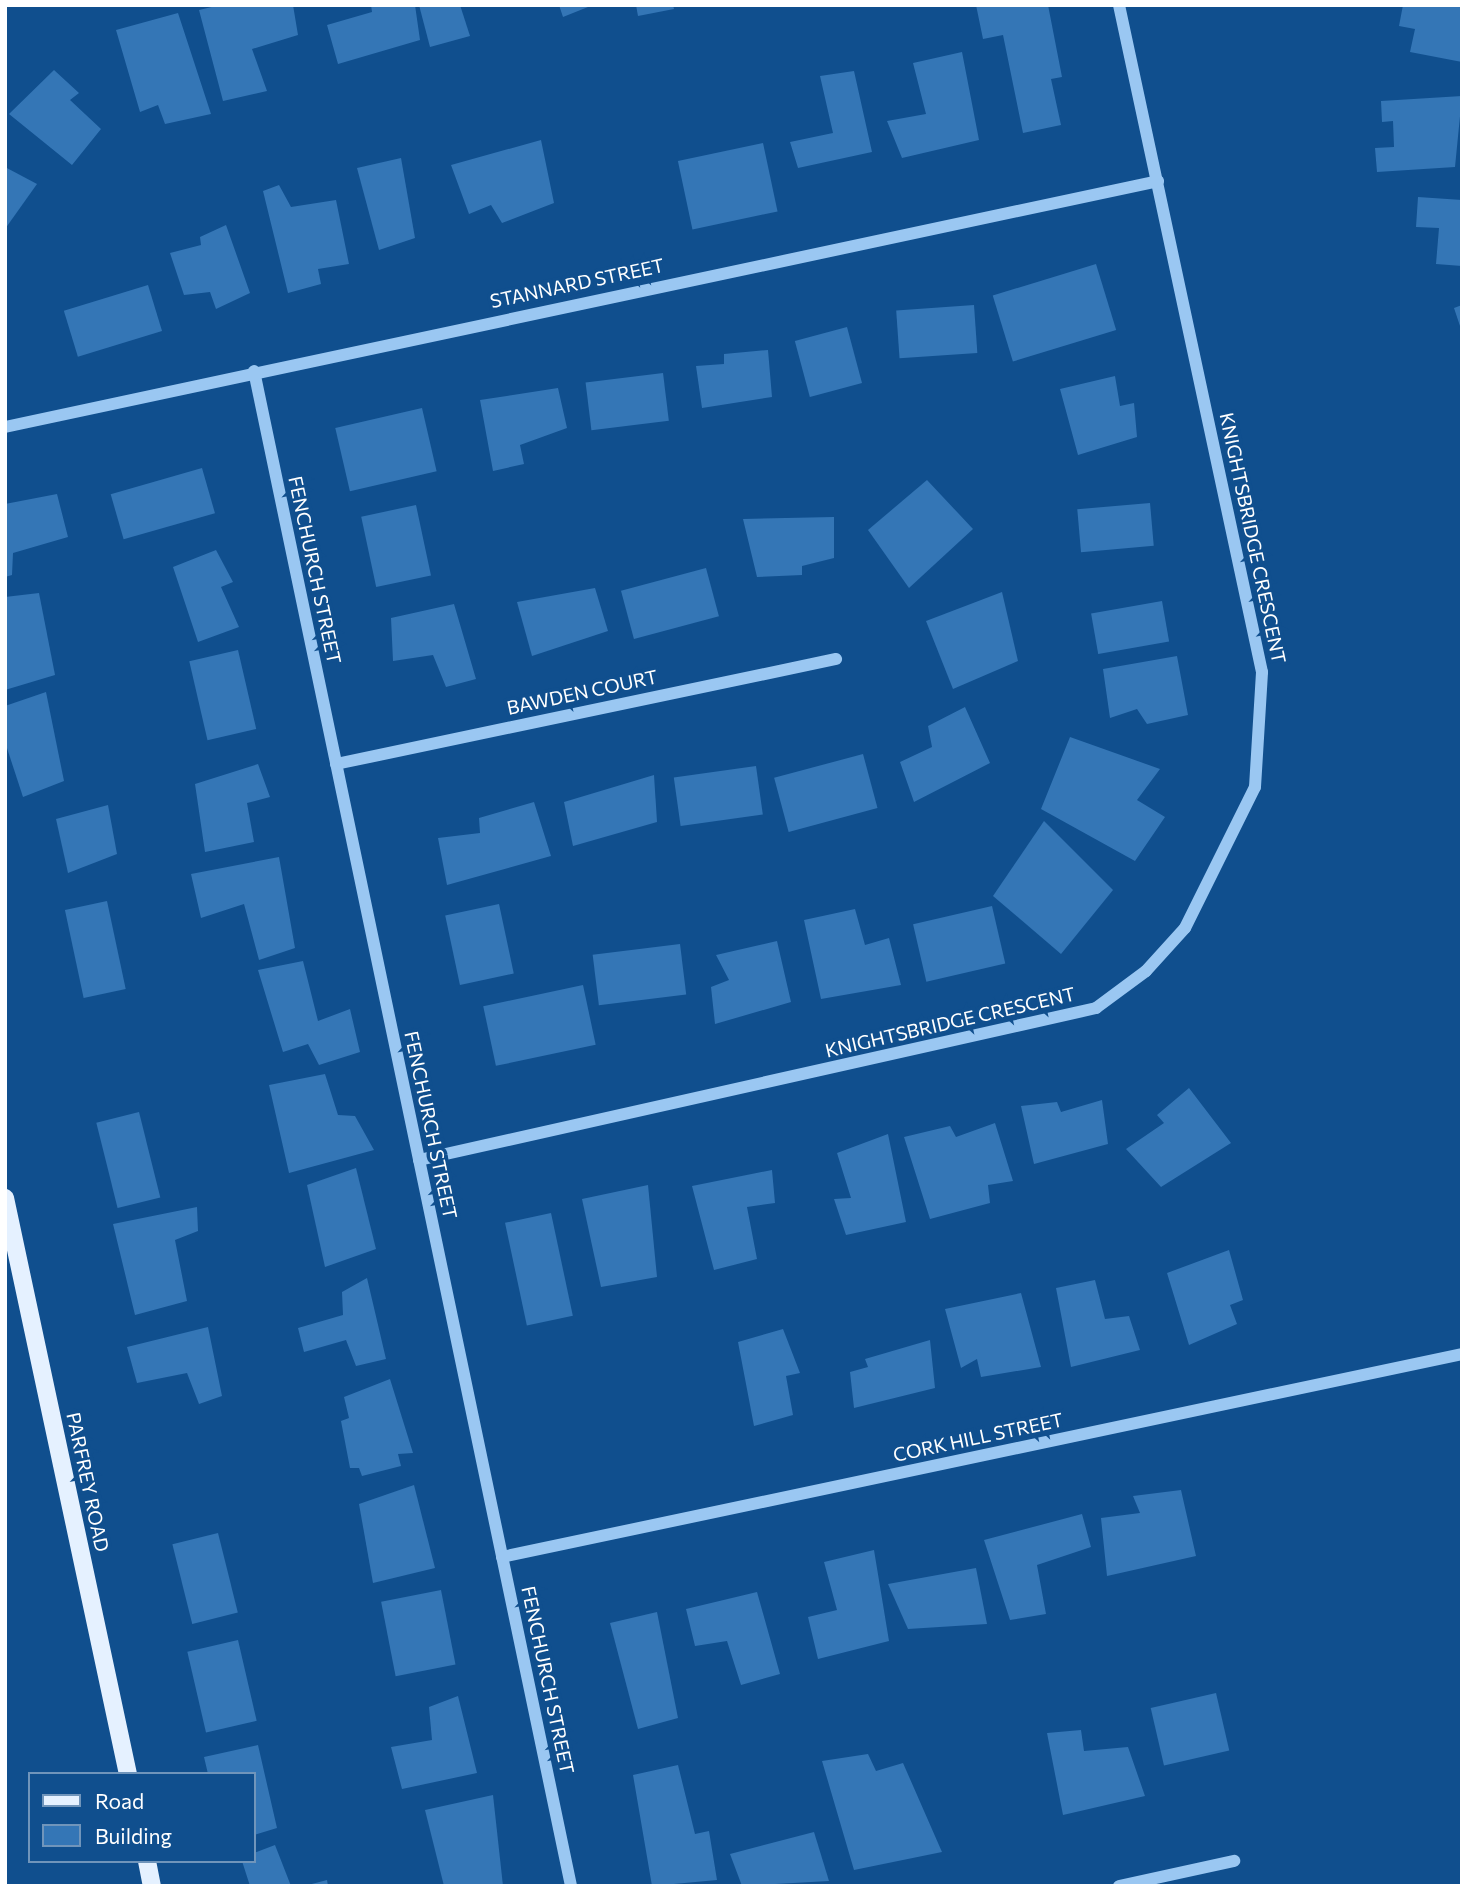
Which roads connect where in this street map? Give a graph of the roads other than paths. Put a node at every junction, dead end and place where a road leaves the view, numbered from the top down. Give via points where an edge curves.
1 (1119, 5) edge
2 (1158, 181) junction
3 (254, 372) junction
4 (5, 427) edge
5 (835, 659) dead end
6 (336, 764) junction
7 (419, 1160) junction
8 (5, 1198) edge
9 (1462, 1354) edge
10 (502, 1557) junction
11 (128, 1772) edge
12 (1234, 1861) dead end
13 (147, 1863) edge
14 (152, 1886) edge
15 (572, 1886) edge
16 (1119, 1886) edge

1 - 2 street, KNIGHTSBRIDGE CRESCENT
2 - 3 street, STANNARD STREET
2 - 7 street, KNIGHTSBRIDGE CRESCENT via 1262,672 1255,787 1185,928 1146,971 1096,1008
3 - 4 street, STANNARD STREET
3 - 6 street, FENCHURCH STREET
5 - 6 street, BAWDEN COURT
6 - 7 street, FENCHURCH STREET
7 - 10 street, FENCHURCH STREET
8 - 11 main road, PARFREY ROAD
9 - 10 street, CORK HILL STREET
10 - 15 street, FENCHURCH STREET
12 - 16 street
13 - 14 main road

